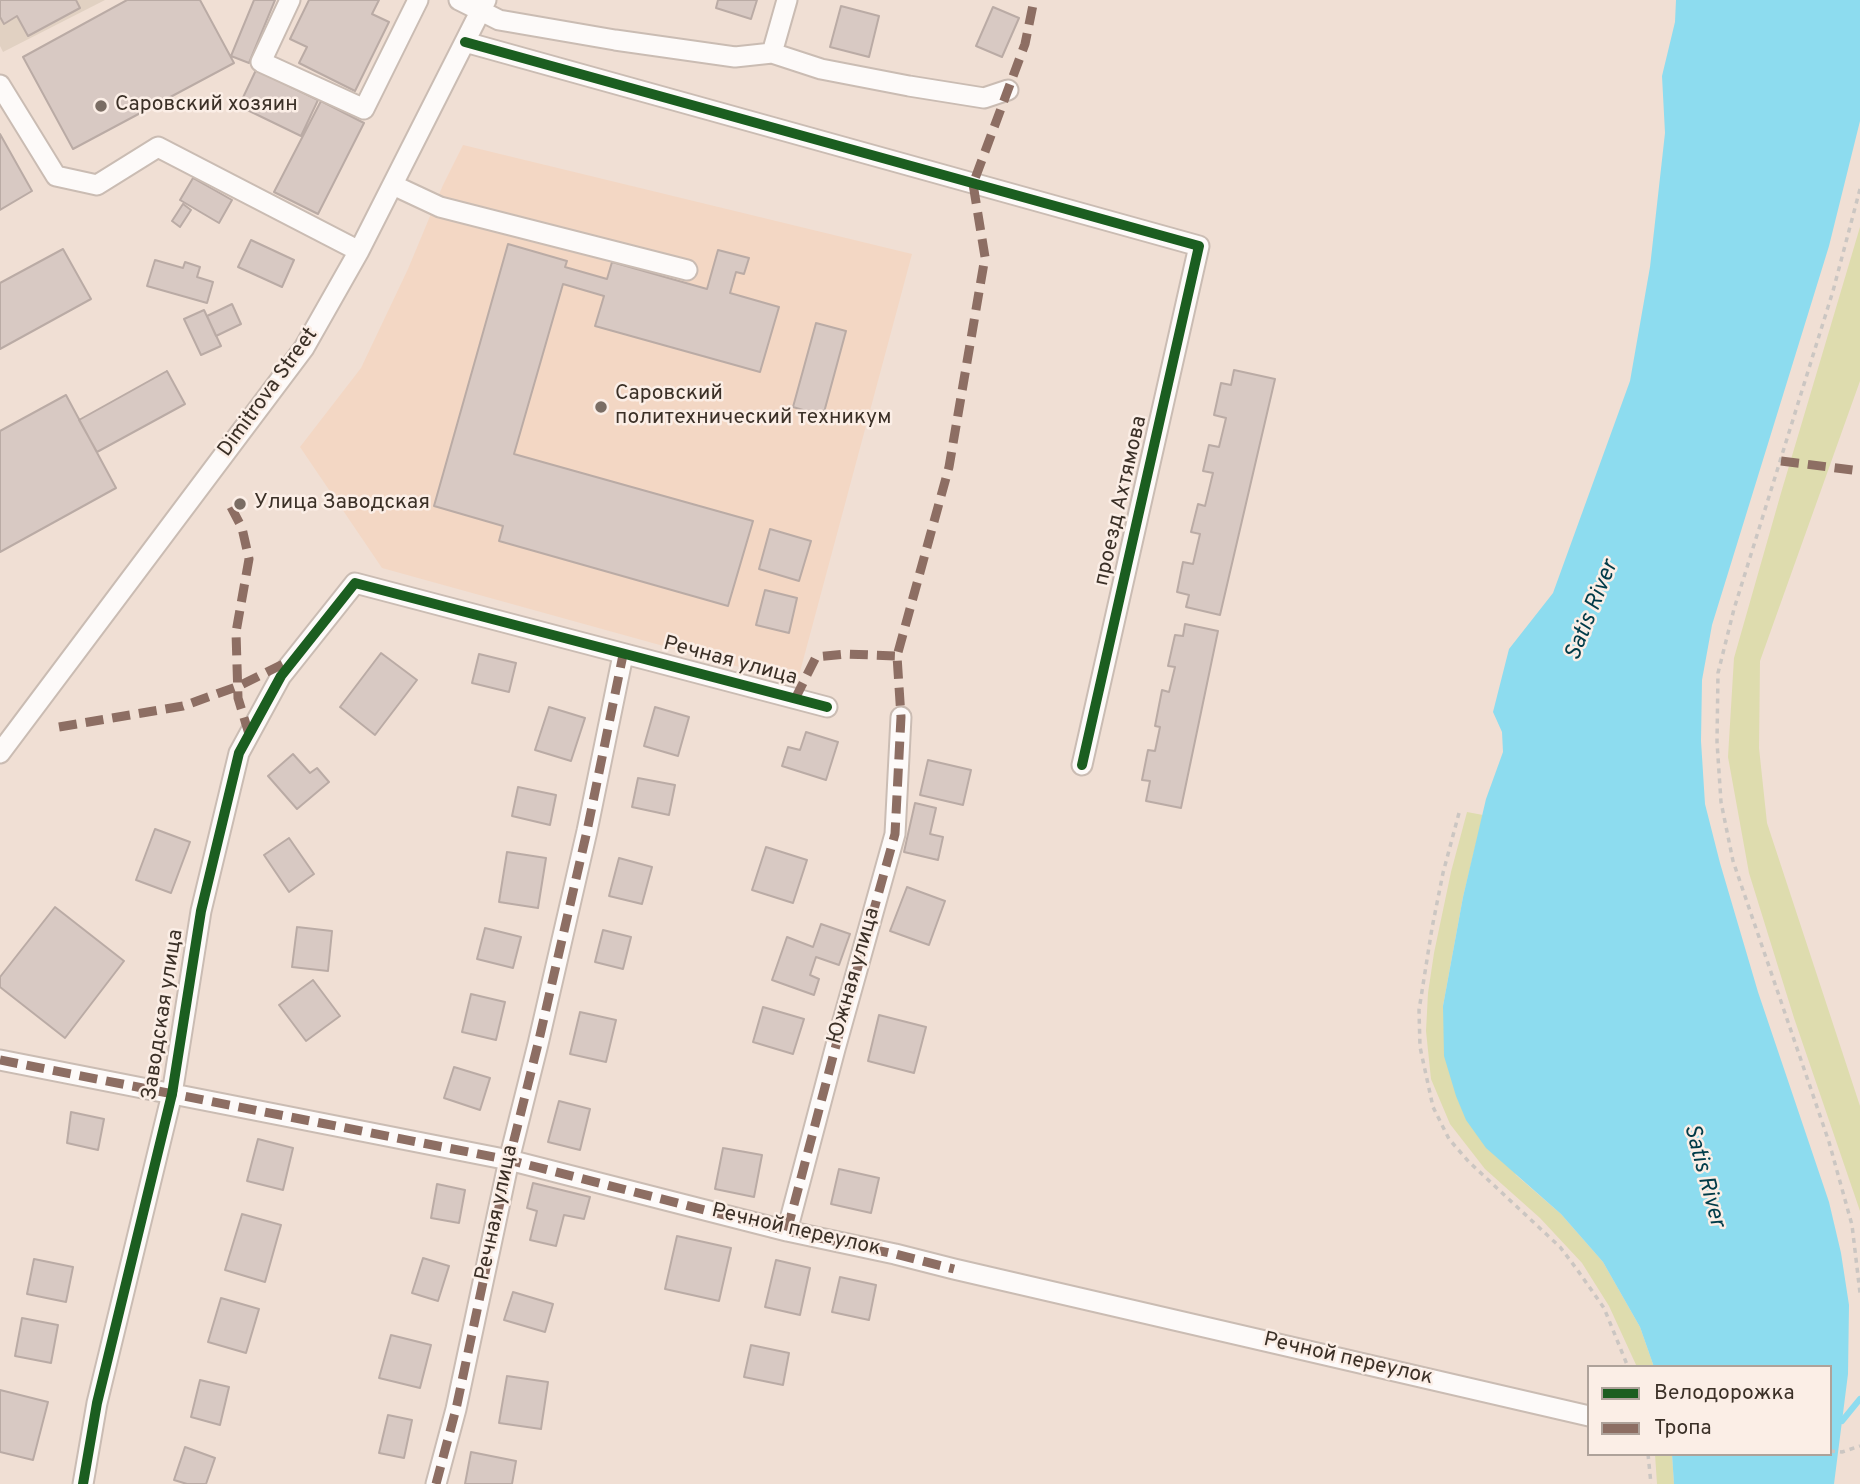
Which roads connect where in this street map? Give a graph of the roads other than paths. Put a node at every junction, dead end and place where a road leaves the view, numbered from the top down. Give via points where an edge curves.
1 (290, 0) edge
2 (418, 0) edge
3 (459, 0) edge
4 (787, 0) edge
5 (484, 6) edge
6 (465, 42) junction
7 (772, 53) junction
8 (0, 85) edge
9 (1008, 90) dead end
10 (393, 185) junction
11 (359, 251) junction
12 (687, 270) dead end
13 (623, 655) junction
14 (827, 707) dead end
15 (901, 717) dead end
16 (0, 753) edge
17 (1082, 765) dead end
18 (0, 1060) edge
19 (172, 1094) junction
20 (509, 1160) junction
21 (787, 1231) junction
22 (1587, 1416) edge
23 (83, 1484) edge
24 (436, 1484) edge

1 - 2 street via 261,62 364,109
3 - 5 street
4 - 7 street
5 - 6 street, Dimitrova Street
5 - 7 street via 499,20 615,40 735,57
6 - 10 street, Dimitrova Street
6 - 17 street, проезд Ахтямова via 1199,246
7 - 9 street via 821,69 984,98
8 - 11 street via 56,176 97,186 158,147
10 - 11 street, Dimitrova Street
10 - 12 street via 440,207
11 - 16 street, Dimitrova Street via 283,378
13 - 14 street, Речная улица
13 - 19 street, Заводская улица via 355,583 281,676 239,754 201,911
13 - 20 street, Речная улица via 584,845
15 - 21 street, Южная улица via 895,834
18 - 19 street, Речной переулок
19 - 20 street, Речной переулок
19 - 23 street, Заводская улица via 97,1403
20 - 21 street, Речной переулок
20 - 24 street, Речная улица
21 - 22 street, Речной переулок

